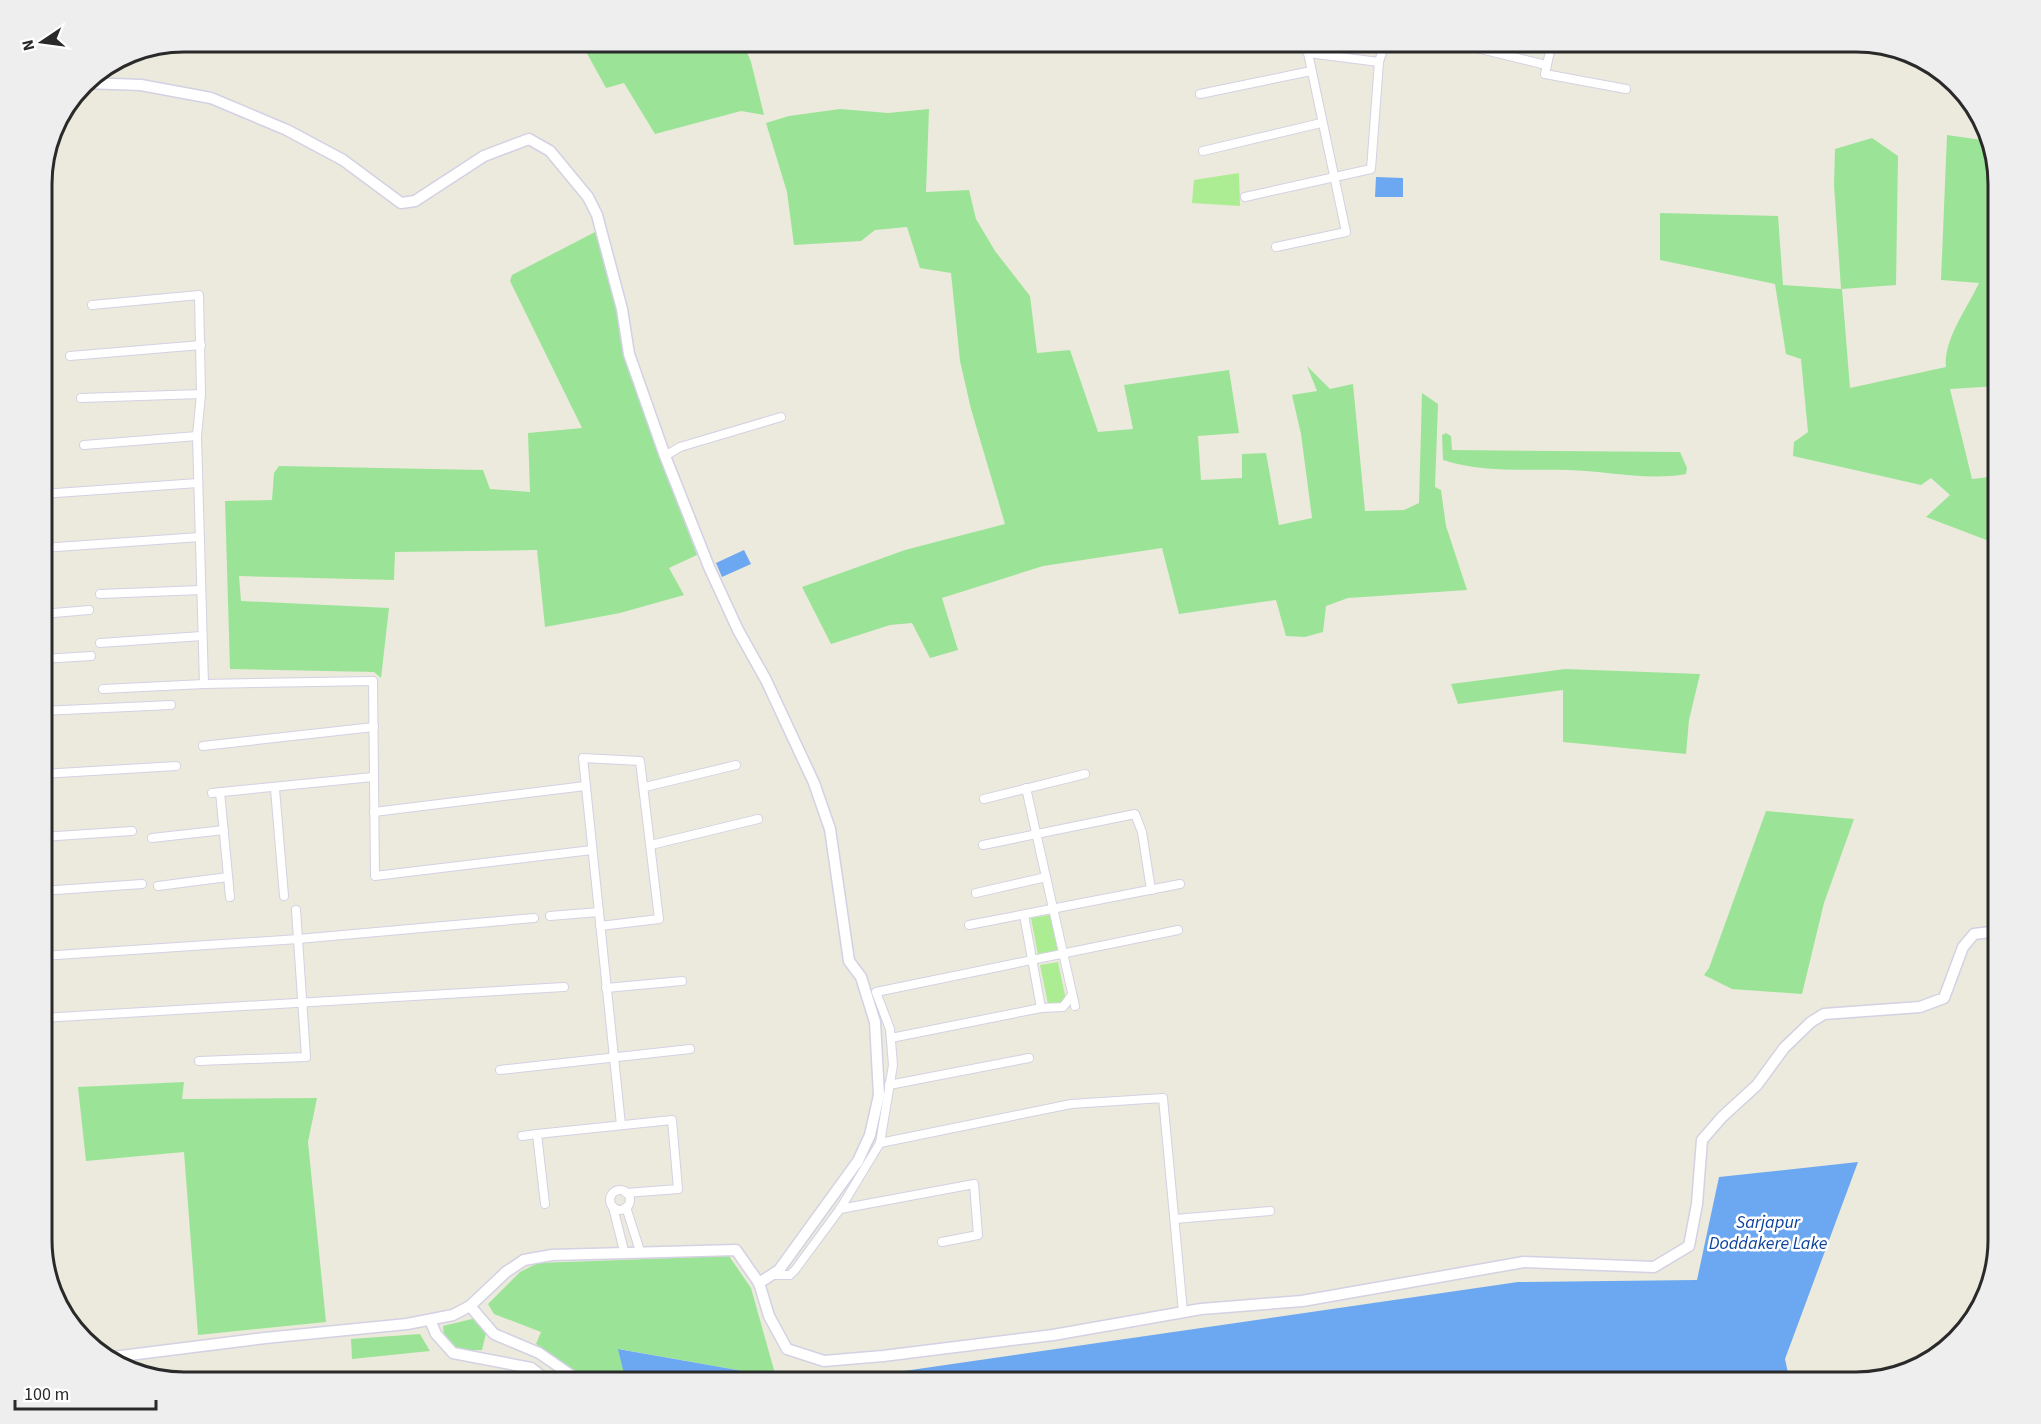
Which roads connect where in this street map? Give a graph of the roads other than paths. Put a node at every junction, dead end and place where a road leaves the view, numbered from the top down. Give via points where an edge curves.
1 (1382, 52) edge
2 (1497, 52) edge
3 (1549, 52) edge
4 (1308, 53) joint
5 (1379, 62) junction
6 (1546, 65) junction
7 (1311, 70) junction
8 (99, 84) edge
9 (1626, 89) dead end
10 (1200, 94) dead end
11 (1321, 123) junction
12 (1203, 151) dead end
13 (1335, 177) junction
14 (1245, 197) dead end
15 (1276, 247) dead end
16 (92, 305) dead end
17 (201, 345) junction
18 (70, 356) dead end
19 (201, 394) junction
20 (81, 398) dead end
21 (781, 417) dead end
22 (197, 436) junction
23 (84, 445) dead end
24 (665, 456) junction
25 (198, 483) junction
26 (53, 493) edge
27 (200, 537) junction
28 (53, 547) edge
29 (201, 590) junction
30 (100, 594) dead end
31 (89, 610) dead end
32 (53, 613) edge
33 (202, 636) junction
34 (100, 643) dead end
35 (91, 656) dead end
36 (53, 659) edge
37 (204, 684) junction
38 (103, 689) dead end
39 (171, 705) dead end
40 (53, 710) edge
41 (374, 727) junction
42 (203, 746) dead end
43 (736, 765) dead end
44 (176, 766) dead end
45 (53, 773) edge
46 (1085, 774) dead end
47 (373, 777) junction
48 (585, 786) junction
49 (645, 787) junction
50 (1026, 788) junction
51 (274, 789) junction
52 (984, 799) dead end
53 (374, 813) junction
54 (758, 819) dead end
55 (224, 830) junction
56 (132, 831) dead end
57 (1036, 832) junction
58 (53, 836) edge
59 (152, 838) dead end
60 (651, 845) junction
61 (983, 845) dead end
62 (592, 850) junction
63 (228, 877) junction
64 (1046, 877) junction
65 (142, 884) dead end
66 (1180, 884) dead end
67 (159, 886) dead end
68 (53, 890) edge
69 (1150, 890) junction
70 (975, 893) dead end
71 (284, 896) dead end
72 (230, 897) dead end
73 (1053, 909) junction
74 (296, 910) dead end
75 (599, 912) junction
76 (1024, 915) junction
77 (550, 916) dead end
78 (534, 918) dead end
79 (969, 925) dead end
80 (600, 926) junction
81 (1178, 930) dead end
82 (1988, 932) edge
83 (298, 939) junction
84 (1063, 954) junction
85 (53, 955) edge
86 (1033, 960) junction
87 (682, 981) dead end
88 (564, 987) dead end
89 (606, 988) junction
90 (1072, 995) junction
91 (302, 1002) junction
92 (1075, 1006) dead end
93 (1041, 1008) junction
94 (53, 1017) edge
95 (891, 1038) junction
96 (690, 1049) dead end
97 (613, 1058) junction
98 (1029, 1058) dead end
99 (200, 1061) dead end
100 (501, 1070) dead end
101 (889, 1085) junction
102 (621, 1125) junction
103 (537, 1134) junction
104 (522, 1136) dead end
105 (880, 1143) junction
106 (626, 1193) junction
107 (545, 1204) dead end
108 (613, 1207) junction
109 (626, 1207) junction
110 (840, 1209) junction
111 (1270, 1210) dead end
112 (1174, 1219) junction
113 (942, 1242) dead end
114 (624, 1251) junction
115 (640, 1251) junction
116 (771, 1275) junction
117 (759, 1283) junction
118 (470, 1306) junction
119 (1183, 1312) junction
120 (430, 1320) junction
121 (123, 1356) edge
122 (536, 1372) edge
123 (567, 1372) edge

1 - 5 street
2 - 6 street
3 - 6 street
4 - 5 street
4 - 7 street
5 - 13 street via 1371,169
6 - 9 street via 1545,74
7 - 10 street
7 - 11 street
8 - 24 main road via 141,85 211,98 288,130 342,160 401,204 415,201 498,149 529,139 540,143 588,197 597,215 622,309 629,354
11 - 12 street
11 - 13 street
13 - 14 street
13 - 15 street via 1346,232
16 - 17 street via 199,295
17 - 18 street
17 - 19 street
19 - 20 street
19 - 22 street
21 - 24 street via 681,447
22 - 23 street
22 - 25 street
24 - 116 main road via 738,630 814,783 830,829 849,962 861,977 875,1023 879,1095 870,1136 858,1161
25 - 26 street
25 - 27 street
27 - 28 street
27 - 29 street
29 - 30 street
29 - 33 street
31 - 32 street
33 - 34 street
33 - 37 street
35 - 36 street
37 - 38 street
37 - 41 street via 373,681
39 - 40 street
41 - 42 street
41 - 47 street
43 - 49 street
44 - 45 street
46 - 50 street
47 - 51 street
47 - 53 street
48 - 49 street via 583,758 640,761
48 - 53 street
48 - 62 street
49 - 60 street
50 - 52 street
50 - 57 street
51 - 55 street via 216,792
51 - 71 street
53 - 62 street via 375,876
54 - 60 street
55 - 59 street
55 - 63 street
56 - 58 street
57 - 61 street
57 - 64 street
57 - 69 street via 1135,814 1142,832
60 - 80 street via 658,919
62 - 75 street
63 - 67 street
63 - 72 street
64 - 70 street
64 - 73 street
65 - 68 street
66 - 69 street
69 - 73 street
73 - 76 street
73 - 84 street
74 - 83 street
75 - 77 street
75 - 80 street
76 - 79 street
76 - 86 street
78 - 83 street
80 - 89 street
81 - 84 street
82 - 119 main road via 1974,934 1963,947 1944,998 1938,1002 1876,1012 1824,1014 1784,1048 1757,1085 1702,1140 1689,1246 1654,1267 1524,1262 1302,1301
83 - 85 street
83 - 91 street
84 - 86 street
84 - 90 street
86 - 93 street
86 - 95 street via 876,992
87 - 89 street
88 - 91 street
89 - 97 street
90 - 92 street
90 - 93 street via 1063,1007
91 - 94 street
91 - 99 street via 306,1057
93 - 95 street
95 - 101 street via 893,1065
96 - 97 street
97 - 100 street
97 - 102 street
98 - 101 street
101 - 105 street
102 - 103 street
102 - 106 street via 672,1120 678,1189
103 - 104 street
103 - 107 street
105 - 110 street
105 - 112 street via 1071,1104 1163,1098
106 - 108 street via 614,1192 610,1201
106 - 109 street
108 - 109 street
108 - 114 street
109 - 115 street
110 - 113 street via 974,1184 978,1235
110 - 116 street via 790,1275
111 - 112 street
112 - 119 street
114 - 115 main road
114 - 118 main road via 525,1260
115 - 117 main road via 736,1250
116 - 117 main road
117 - 119 main road via 769,1316 787,1348 824,1361 1053,1335
118 - 120 main road via 453,1316
118 - 123 main road via 494,1334 539,1353
120 - 121 main road
120 - 122 main road via 436,1334 453,1353

